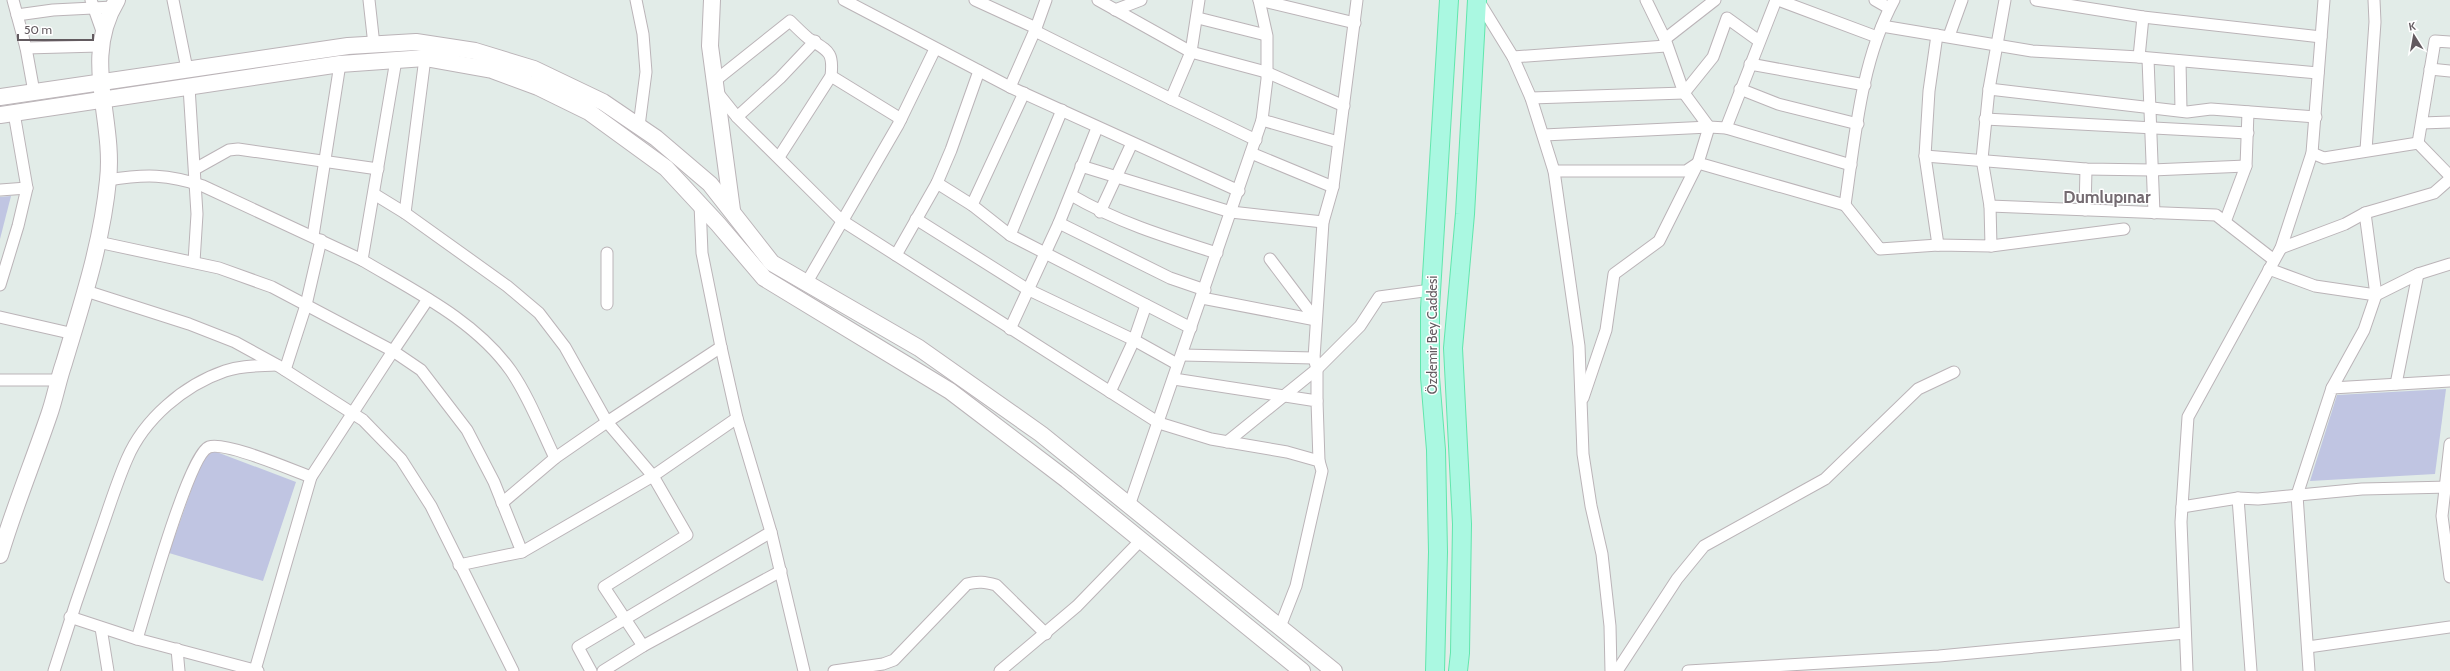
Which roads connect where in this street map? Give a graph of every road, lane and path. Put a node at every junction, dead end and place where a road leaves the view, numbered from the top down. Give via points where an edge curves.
1 (13, 0) edge
2 (173, 0) edge
3 (370, 0) edge
4 (636, 0) edge
5 (712, 0) edge
6 (844, 0) edge
7 (975, 0) edge
8 (1046, 0) edge
9 (1098, 0) edge
10 (1141, 0) edge
11 (1199, 0) edge
12 (1259, 0) edge
13 (1357, 0) edge
14 (1449, 0) edge
15 (1477, 0) edge
16 (1646, 0) edge
17 (1715, 0) edge
18 (1777, 0) edge
19 (1875, 0) edge
20 (1962, 0) edge
21 (2005, 0) edge
22 (2036, 0) edge
23 (2324, 0) edge
24 (2374, 0) edge
25 (92, 4) edge
26 (115, 4) edge
27 (1891, 4) edge
28 (51, 5) edge
29 (1116, 10) junction
30 (17, 15) junction
31 (2143, 16) junction
32 (1198, 18) junction
33 (1355, 23) junction
34 (1882, 26) junction
35 (1036, 30) junction
36 (1266, 34) junction
37 (1937, 35) junction
38 (1949, 36) junction
39 (1877, 37) junction
40 (2321, 37) junction
41 (101, 40) junction
42 (815, 41) junction
43 (1759, 41) junction
44 (2450, 42) edge
45 (1665, 43) junction
46 (374, 45) junction
47 (1997, 46) junction
48 (26, 48) junction
49 (935, 49) junction
50 (1191, 52) junction
51 (1513, 57) junction
52 (425, 58) junction
53 (2144, 58) junction
54 (396, 60) junction
55 (2180, 61) junction
56 (340, 64) junction
57 (1750, 64) junction
58 (187, 69) junction
59 (2430, 69) junction
60 (979, 71) junction
61 (2450, 71) edge
62 (1266, 72) junction
63 (2318, 73) junction
64 (831, 76) junction
65 (100, 82) junction
66 (716, 85) junction
67 (1865, 85) junction
68 (1010, 86) junction
69 (189, 87) junction
70 (1740, 89) junction
71 (1989, 89) junction
72 (34, 92) junction
73 (1024, 93) junction
74 (1684, 93) junction
75 (0, 97) edge
76 (1531, 98) junction
77 (1171, 99) junction
78 (102, 100) junction
79 (1344, 106) junction
80 (2150, 106) junction
81 (1062, 110) junction
82 (2182, 110) junction
83 (2248, 112) junction
84 (7, 114) edge
85 (737, 117) junction
86 (2316, 117) junction
87 (901, 119) junction
88 (1985, 119) junction
89 (1262, 120) junction
90 (2450, 122) edge
91 (2422, 123) junction
92 (1858, 124) junction
93 (639, 126) junction
94 (1709, 127) junction
95 (1097, 128) junction
96 (1726, 128) junction
97 (2150, 129) junction
98 (2248, 134) junction
99 (1544, 135) junction
100 (1256, 140) junction
101 (1338, 142) junction
102 (1132, 143) junction
103 (2418, 143) junction
104 (2366, 150) junction
105 (1251, 153) junction
106 (2312, 153) junction
107 (1925, 156) junction
108 (779, 157) junction
109 (1982, 159) junction
110 (325, 161) junction
111 (1698, 163) junction
112 (1851, 164) junction
113 (1081, 166) junction
114 (2246, 166) junction
115 (195, 169) junction
116 (378, 169) junction
117 (2086, 169) junction
118 (2152, 170) junction
119 (1554, 171) junction
120 (1116, 178) junction
121 (2450, 178) edge
122 (108, 180) junction
123 (196, 183) junction
124 (936, 183) junction
125 (1333, 187) junction
126 (26, 188) junction
127 (0, 190) edge
128 (1239, 191) junction
129 (374, 194) junction
130 (1071, 195) junction
131 (700, 204) junction
132 (972, 205) junction
133 (1845, 205) junction
134 (1990, 206) junction
135 (732, 210) junction
136 (2085, 210) junction
137 (1100, 212) junction
138 (1232, 212) junction
139 (405, 213) junction
140 (2154, 213) junction
141 (2365, 213) junction
142 (916, 219) junction
143 (841, 220) junction
144 (1323, 222) junction
145 (2224, 222) junction
146 (1059, 223) junction
147 (2124, 229) dead end
148 (1010, 235) junction
149 (317, 238) junction
150 (98, 242) junction
151 (1938, 245) junction
152 (1991, 246) junction
153 (2281, 248) junction
154 (607, 253) dead end
155 (1043, 253) junction
156 (1217, 253) junction
157 (896, 255) junction
158 (1270, 258) dead end
159 (362, 260) junction
160 (194, 262) junction
161 (2271, 264) junction
162 (2450, 264) edge
163 (2418, 274) junction
164 (807, 282) junction
165 (0, 285) edge
166 (1027, 289) junction
167 (1431, 290) junction
168 (86, 291) junction
169 (1203, 294) junction
170 (2376, 295) junction
171 (428, 299) junction
172 (608, 304) dead end
173 (306, 305) junction
174 (1146, 305) junction
175 (0, 317) edge
176 (1316, 320) junction
177 (1010, 328) junction
178 (1191, 328) junction
179 (74, 334) junction
180 (1134, 340) junction
181 (721, 347) junction
182 (393, 351) junction
183 (1180, 360) junction
184 (1316, 364) junction
185 (281, 368) junction
186 (1954, 372) dead end
187 (1174, 379) junction
188 (0, 380) edge
189 (59, 380) junction
190 (2450, 381) edge
191 (2396, 384) junction
192 (2332, 388) junction
193 (1110, 392) junction
194 (1285, 396) junction
195 (1317, 401) junction
196 (1581, 404) junction
197 (354, 413) junction
198 (737, 418) junction
199 (607, 422) junction
200 (1158, 423) junction
201 (1227, 442) junction
202 (2450, 444) edge
203 (555, 458) junction
204 (1319, 461) junction
205 (653, 476) junction
206 (311, 477) junction
207 (2448, 487) edge
208 (2297, 496) junction
209 (2238, 498) junction
210 (502, 503) junction
211 (1129, 506) junction
212 (2182, 507) junction
213 (771, 532) junction
214 (1141, 540) junction
215 (522, 552) junction
216 (0, 555) edge
217 (459, 565) junction
218 (781, 571) junction
219 (2450, 577) edge
220 (70, 617) junction
221 (625, 619) junction
222 (1280, 627) junction
223 (2450, 627) edge
224 (101, 628) junction
225 (2185, 633) junction
226 (1046, 634) junction
227 (137, 638) junction
228 (643, 646) junction
229 (2308, 647) junction
230 (177, 649) junction
231 (1460, 653) junction
232 (1434, 666) edge
233 (242, 669) edge
234 (54, 671) edge
235 (108, 671) edge
236 (179, 671) edge
237 (256, 671) edge
238 (513, 671) edge
239 (591, 671) edge
240 (603, 671) edge
241 (804, 671) edge
242 (834, 671) edge
243 (1000, 671) edge
244 (1302, 671) edge
245 (1334, 671) edge
246 (1458, 671) edge
247 (1469, 671) edge
248 (1612, 671) edge
249 (1617, 671) edge
250 (1688, 671) edge
251 (2187, 671) edge
252 (2251, 671) edge
253 (2309, 671) edge

1 - 30 street
2 - 58 street
3 - 46 street
4 - 93 street via 643,34 646,72
5 - 66 main road via 710,46
6 - 49 street
7 - 35 street
8 - 35 street
9 - 29 street
10 - 29 street
11 - 32 street
12 - 33 street
12 - 36 street
13 - 33 street
14 - 167 main road, Özdemir Bey Caddesi
15 - 51 street
15 - 231 main road via 1465,214 1453,348 1462,524
16 - 45 street
17 - 45 street
18 - 39 street
18 - 43 street
19 - 27 street
20 - 38 street
21 - 47 street
22 - 31 street
23 - 40 street
24 - 104 street via 2375,22
25 - 26 street
25 - 28 street
25 - 41 street
26 - 41 main road via 108,15
27 - 34 street
28 - 30 street
29 - 50 street
30 - 48 street
31 - 40 street
31 - 53 street
32 - 36 street
32 - 50 street
33 - 79 street
34 - 37 street
34 - 39 street
35 - 68 street
35 - 77 street
36 - 62 street
37 - 38 street
37 - 107 street via 1929,91
38 - 47 street
39 - 67 street
40 - 63 street
41 - 48 street
41 - 65 main road
42 - 64 street via 826,48 832,64
42 - 66 street via 790,21
42 - 85 street via 780,78
43 - 57 street
43 - 74 street via 1727,18 1713,57
44 - 59 street via 2435,42
45 - 51 street
45 - 74 street
46 - 58 main road via 348,46
46 - 93 main road via 416,42 475,51 534,70 603,102
47 - 53 street via 2082,55
47 - 71 street
48 - 72 street
49 - 60 street
49 - 87 street
50 - 62 street
50 - 77 street
51 - 76 street
52 - 54 main road
52 - 131 main road via 492,70 538,87 589,112 666,168
52 - 139 street
53 - 55 street
53 - 80 street
54 - 56 main road
54 - 116 street
55 - 63 street
55 - 82 street
56 - 69 main road
56 - 110 street
57 - 67 street
57 - 70 street
58 - 65 main road
59 - 61 street
59 - 91 street
60 - 68 street
60 - 124 street via 951,150
62 - 79 street
62 - 89 street
63 - 86 street
64 - 87 street
64 - 108 street
65 - 72 main road
65 - 78 main road
66 - 85 street
66 - 135 main road
67 - 92 street
68 - 73 street
69 - 78 main road
69 - 115 street
70 - 92 street via 1778,104
70 - 96 street
71 - 80 street
71 - 88 street
72 - 75 main road
73 - 81 street
73 - 132 street
74 - 76 street
74 - 94 street
76 - 99 street
77 - 100 street
78 - 84 main road
78 - 122 main road via 107,125
79 - 101 street
80 - 82 street
80 - 97 street
81 - 95 street
81 - 148 street
82 - 83 street
83 - 86 street
83 - 98 street
84 - 126 street
85 - 108 street
86 - 106 street
87 - 143 street
88 - 97 street
88 - 109 street
89 - 100 street
89 - 101 street
90 - 91 street
91 - 103 street
92 - 112 street
93 - 135 main road via 710,184
94 - 96 street
94 - 99 street
94 - 111 street
95 - 102 street
95 - 113 street
96 - 112 street
97 - 98 street
97 - 118 street
98 - 114 street
99 - 119 street
100 - 105 street
101 - 125 street
102 - 120 street
102 - 128 street
103 - 104 street
103 - 121 street
104 - 106 street via 2324,158
105 - 125 street
105 - 128 street
106 - 153 street
107 - 109 street
107 - 151 street
108 - 143 street
109 - 117 street
109 - 134 street
110 - 115 street via 238,149 229,150
110 - 116 street
110 - 149 street
111 - 119 street via 1686,171
111 - 133 street
111 - 196 street via 1659,241 1614,274 1606,330
112 - 133 street
113 - 120 street
113 - 130 street
114 - 118 street
114 - 145 street
115 - 123 street
116 - 129 street
117 - 118 street
117 - 136 street
118 - 140 street
119 - 196 street via 1579,346
120 - 137 street
120 - 138 street
121 - 141 street via 2434,193
122 - 123 street via 160,174
122 - 150 main road
123 - 149 street
123 - 160 street
124 - 132 street
124 - 142 street
125 - 144 street
126 - 127 street
126 - 165 street via 18,226
128 - 138 street
129 - 139 street
129 - 159 street
130 - 137 street
130 - 146 street
131 - 181 street via 702,253
131 - 214 main road via 764,278 950,391
132 - 148 street
133 - 151 street via 1880,249
134 - 136 street
134 - 152 street
135 - 164 main road via 772,263
136 - 140 street
137 - 156 street via 1149,232
138 - 144 street
138 - 156 street
139 - 199 street via 507,286 539,313 565,347
140 - 145 street via 2216,215
141 - 153 street via 2345,224
141 - 170 street
142 - 157 street
142 - 166 street
143 - 157 street
143 - 164 street
144 - 176 street
145 - 161 street
146 - 155 street
146 - 169 street
147 - 152 street
148 - 155 street
149 - 159 street
149 - 173 street
150 - 160 street
150 - 168 main road
151 - 152 street
153 - 161 street
154 - 172 street
155 - 166 street
155 - 174 street
156 - 169 street
157 - 177 street
158 - 176 street
159 - 171 street
160 - 173 street via 272,287
161 - 170 street via 2314,286
161 - 212 street via 2188,416
162 - 163 street
163 - 170 street
163 - 191 street
164 - 211 main road via 919,348 1041,434
166 - 177 street
166 - 180 street
167 - 184 street via 1379,297 1360,326
167 - 232 main road, Özdemir Bey Caddesi via 1430,377 1436,450 1438,552
168 - 179 main road
168 - 185 street via 222,337
169 - 176 street
169 - 178 street
170 - 192 street via 2364,330
171 - 182 street
171 - 203 street via 472,331 511,371
173 - 182 street
173 - 185 street
174 - 178 street
174 - 180 street
175 - 179 street
176 - 184 street
177 - 193 street
178 - 183 street
179 - 189 main road
180 - 183 street
180 - 193 street
181 - 198 street
181 - 199 street
182 - 197 street
182 - 210 street via 421,370 466,430
183 - 184 street
183 - 187 street
184 - 194 street
184 - 195 street
185 - 197 street
185 - 220 street via 247,366 226,370 204,380 178,397 148,424 127,459
186 - 249 street via 1918,389 1825,479 1704,546 1677,579
187 - 194 street
187 - 200 street
188 - 189 street
189 - 216 main road
190 - 191 street
191 - 192 street
192 - 208 street
193 - 200 street
194 - 195 street
194 - 201 street
195 - 204 street
196 - 248 street via 1583,454 1602,554
197 - 206 street
197 - 217 street via 401,459 431,506
198 - 205 street
198 - 213 street
199 - 203 street
199 - 205 street
200 - 201 street
200 - 211 street
201 - 204 street via 1287,452
202 - 207 street
203 - 210 street
204 - 222 street via 1322,471 1296,586
205 - 215 street
205 - 221 street via 687,535 604,587
206 - 227 street via 238,450 218,446 203,451 188,479
206 - 237 street
207 - 208 street via 2362,489
207 - 219 street via 2442,516
208 - 209 street
208 - 229 street
209 - 212 street
209 - 252 street
210 - 215 street
211 - 222 main road
212 - 225 street
213 - 218 street
213 - 221 street
214 - 226 street
214 - 244 main road
215 - 217 street
217 - 238 street
218 - 228 street
218 - 241 street
220 - 224 street
220 - 234 street
221 - 228 street
221 - 239 street via 578,647
222 - 245 main road
223 - 229 street
224 - 227 street
224 - 235 street
225 - 250 street via 1939,656
225 - 251 street
226 - 242 street via 996,585 975,581 968,584 894,660
226 - 243 street
227 - 230 street
228 - 240 street
229 - 253 street
230 - 233 street
230 - 236 street
231 - 246 main road
231 - 247 main road
233 - 237 street

